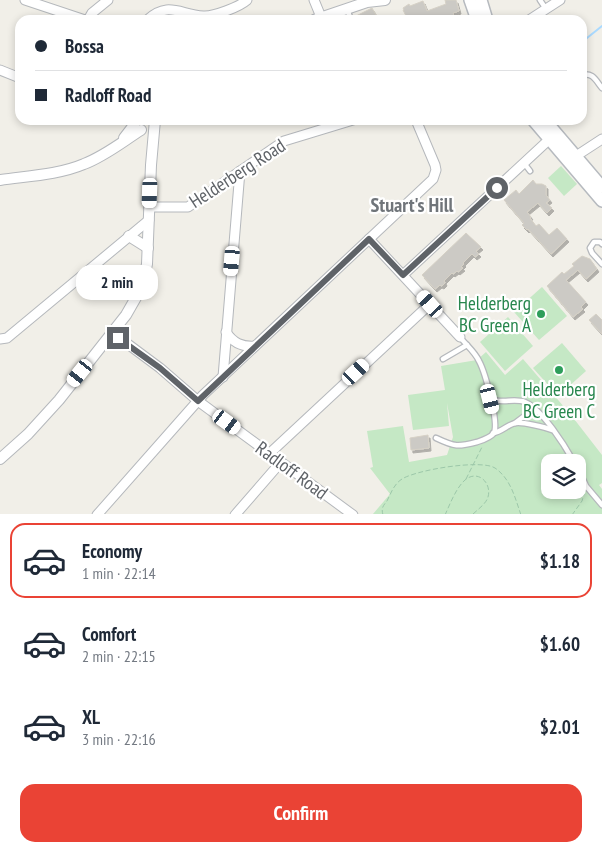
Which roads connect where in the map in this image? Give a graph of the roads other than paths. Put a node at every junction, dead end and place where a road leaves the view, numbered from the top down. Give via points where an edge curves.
1 (25, 0) edge
2 (108, 0) edge
3 (247, 0) edge
4 (314, 0) edge
5 (384, 0) edge
6 (470, 0) edge
7 (481, 0) edge
8 (540, 0) edge
9 (560, 0) edge
10 (368, 1) edge
11 (347, 8) junction
12 (543, 14) edge
13 (72, 15) edge
14 (91, 15) edge
15 (154, 15) edge
16 (200, 15) edge
17 (210, 15) edge
18 (316, 15) edge
19 (328, 15) edge
20 (349, 15) edge
21 (475, 15) edge
22 (486, 15) edge
23 (0, 70) edge
24 (587, 74) edge
25 (15, 76) edge
26 (602, 88) edge
27 (140, 125) edge
28 (143, 125) edge
29 (144, 125) edge
30 (337, 125) edge
31 (418, 125) edge
32 (539, 125) edge
33 (547, 125) edge
34 (553, 137) junction
35 (602, 139) edge
36 (152, 150) junction
37 (576, 156) junction
38 (524, 163) junction
39 (240, 171) junction
40 (530, 171) dead end
41 (0, 180) edge
42 (602, 187) edge
43 (602, 201) edge
44 (149, 207) junction
45 (149, 220) junction
46 (129, 236) junction
47 (369, 239) junction
48 (602, 244) edge
49 (148, 248) junction
50 (601, 262) edge
51 (403, 275) junction
52 (430, 304) junction
53 (226, 332) junction
54 (113, 333) junction
55 (460, 337) joint
56 (0, 339) edge
57 (467, 345) junction
58 (255, 346) junction
59 (443, 359) dead end
60 (222, 376) junction
61 (490, 399) junction
62 (198, 401) junction
63 (537, 412) junction
64 (515, 423) junction
65 (553, 430) junction
66 (494, 433) junction
67 (436, 438) dead end
68 (270, 453) junction
69 (569, 454) edge
70 (0, 459) edge
71 (281, 462) junction
72 (586, 486) edge
73 (602, 505) edge
74 (97, 514) edge
75 (235, 514) edge
76 (353, 514) edge

1 - 13 street
2 - 14 street
3 - 17 street
4 - 18 street
5 - 10 street
6 - 21 main road
7 - 22 main road
8 - 12 lane
9 - 12 street
10 - 11 street
11 - 19 street
11 - 20 lane
15 - 16 street via 170,9
23 - 25 street
24 - 26 lane
27 - 41 street via 121,143 82,165
28 - 36 street
29 - 36 street via 153,136
30 - 39 street, Helderberg Road via 284,141
31 - 47 street via 435,165 434,176
32 - 34 main road
33 - 34 main road
34 - 37 main road
34 - 38 street
34 - 43 main road
35 - 37 street
36 - 44 street
37 - 42 main road
38 - 40 lane
38 - 51 street
39 - 44 street, Helderberg Road via 188,207
39 - 53 street
44 - 45 street
45 - 46 street
45 - 49 street
46 - 49 street
46 - 56 street via 7,338
47 - 51 street
47 - 58 street
48 - 50 lane via 594,242 590,248
49 - 54 street via 142,287
51 - 52 street
52 - 55 street
52 - 68 street
53 - 58 street via 238,344
53 - 60 street
54 - 62 street, Radloff Road
54 - 70 street via 47,414
55 - 57 lane
57 - 59 lane
57 - 61 lane via 483,369
58 - 60 street
60 - 62 street
61 - 63 lane via 524,402
61 - 66 lane via 495,417
62 - 68 street, Radloff Road
62 - 74 street
63 - 64 lane via 527,414
63 - 65 lane
64 - 65 lane
64 - 66 lane
65 - 69 lane
66 - 67 lane via 485,440 462,446 450,445
68 - 71 street, Radloff Road
71 - 75 street
71 - 76 street, Radloff Road
72 - 73 lane

